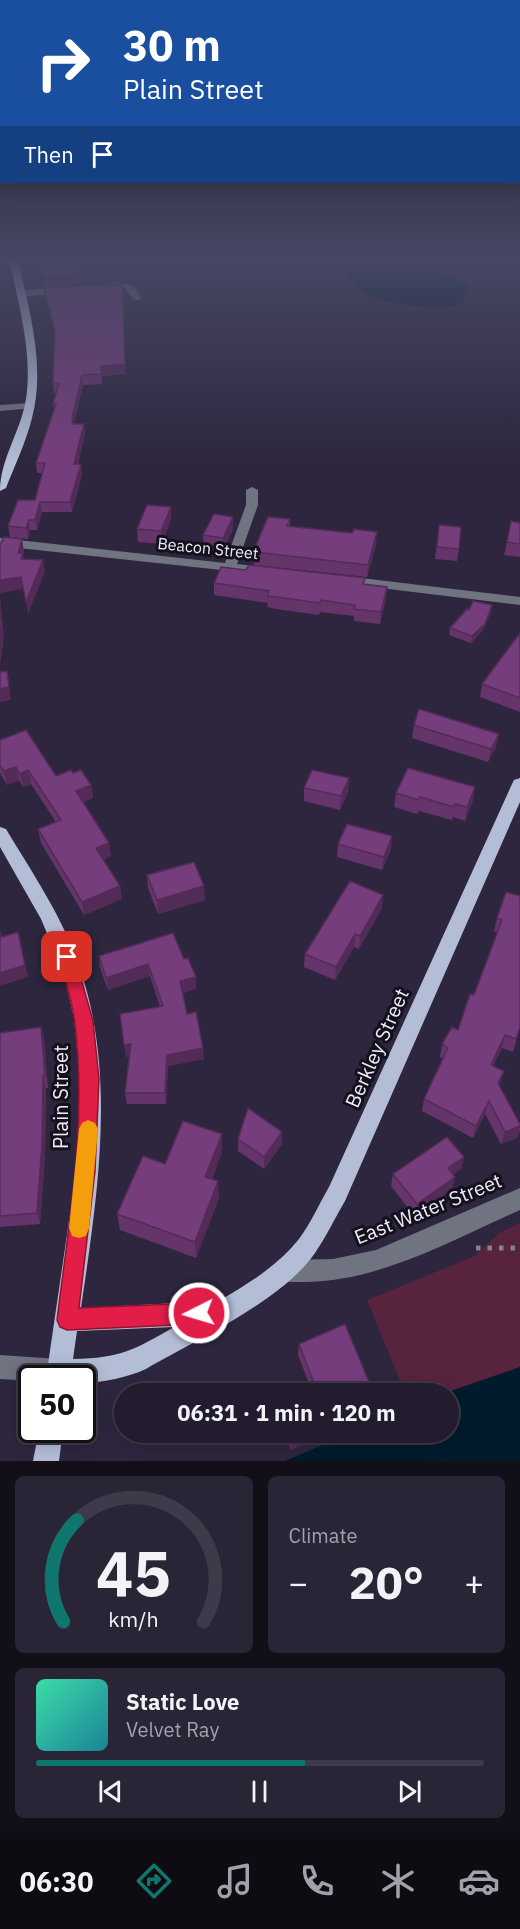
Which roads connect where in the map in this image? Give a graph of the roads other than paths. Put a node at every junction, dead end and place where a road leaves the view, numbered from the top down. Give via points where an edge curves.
1 (26, 325) edge
2 (29, 406) junction
3 (0, 408) edge
4 (0, 488) edge
5 (252, 490) dead end
6 (0, 542) edge
7 (230, 567) junction
8 (276, 572) edge
9 (334, 579) edge
10 (520, 601) edge
11 (520, 784) edge
12 (0, 833) edge
13 (520, 1199) edge
14 (284, 1271) junction
15 (238, 1303) junction
16 (67, 1320) junction
17 (60, 1365) edge
18 (0, 1367) edge
19 (18, 1369) edge
20 (96, 1371) edge
21 (49, 1443) edge
22 (46, 1461) edge

1 - 2 main road via 31,348
2 - 3 street
2 - 4 main road
5 - 7 street via 252,505
6 - 7 street, Beacon Street
7 - 8 street, Beacon Street
9 - 10 street
11 - 14 main road, Berkley Street via 332,1204 308,1246
12 - 16 main road, Plain Street via 64,950 87,1039 88,1149
13 - 14 street, East Water Street via 377,1261 333,1270
14 - 15 main road, Berkley Street
15 - 16 main road via 199,1313
15 - 20 main road via 156,1352 129,1364
16 - 17 main road, Plain Street
18 - 19 street
21 - 22 main road

